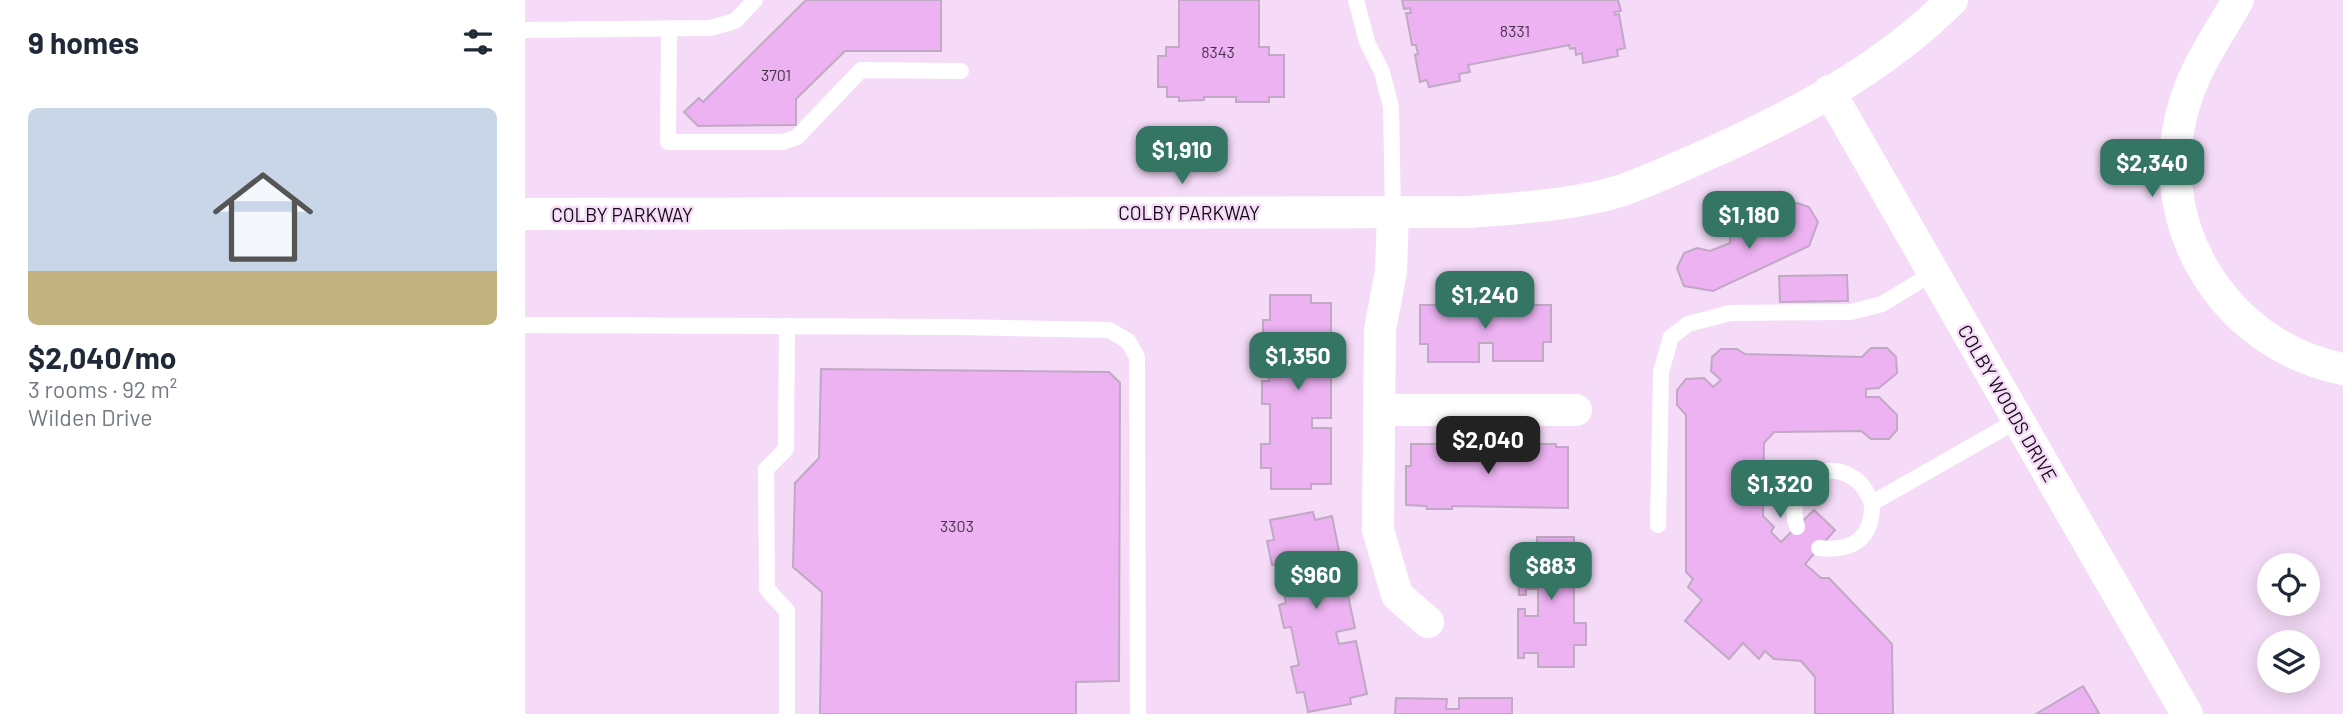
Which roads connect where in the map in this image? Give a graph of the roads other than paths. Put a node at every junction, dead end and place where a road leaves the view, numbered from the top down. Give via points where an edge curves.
1 (755, 0) edge
2 (1356, 0) edge
3 (1952, 0) edge
4 (2238, 0) edge
5 (669, 29) junction
6 (525, 30) edge
7 (961, 71) dead end
8 (1829, 91) junction
9 (1393, 212) junction
10 (525, 214) edge
11 (1933, 273) junction
12 (525, 325) edge
13 (787, 326) junction
14 (2343, 369) edge
15 (1379, 410) junction
16 (1576, 410) dead end
17 (2018, 420) junction
18 (1872, 503) junction
19 (1658, 525) dead end
20 (1797, 527) dead end
21 (1819, 548) dead end
22 (1428, 622) dead end
23 (787, 714) edge
24 (1138, 714) edge
25 (2187, 714) edge

1 - 5 lane via 735,21 710,28
2 - 9 lane via 1391,107
3 - 8 street, COLBY PARKWAY via 1888,55
4 - 14 street via 2186,99 2175,164 2181,215 2191,246 2229,306 2255,330 2293,354
5 - 6 lane
5 - 7 lane via 667,142 783,142 797,136 861,70
8 - 9 street, COLBY PARKWAY via 1756,133 1621,191 1550,205
8 - 11 street, COLBY WOODS DRIVE
9 - 10 street, COLBY PARKWAY
9 - 15 street via 1391,271 1380,330
11 - 17 street, COLBY WOODS DRIVE
11 - 19 lane via 1882,304 1851,312 1730,313 1688,324 1671,337 1661,372
12 - 13 lane
13 - 23 lane via 786,449 767,470 767,589 787,611
13 - 24 lane via 1109,330 1128,341 1137,357
15 - 16 street
15 - 22 street via 1378,530 1397,595
17 - 18 lane
17 - 25 street, COLBY WOODS DRIVE
18 - 20 lane via 1864,486 1852,477 1831,471 1818,474 1796,495
18 - 21 lane via 1864,536 1836,550

